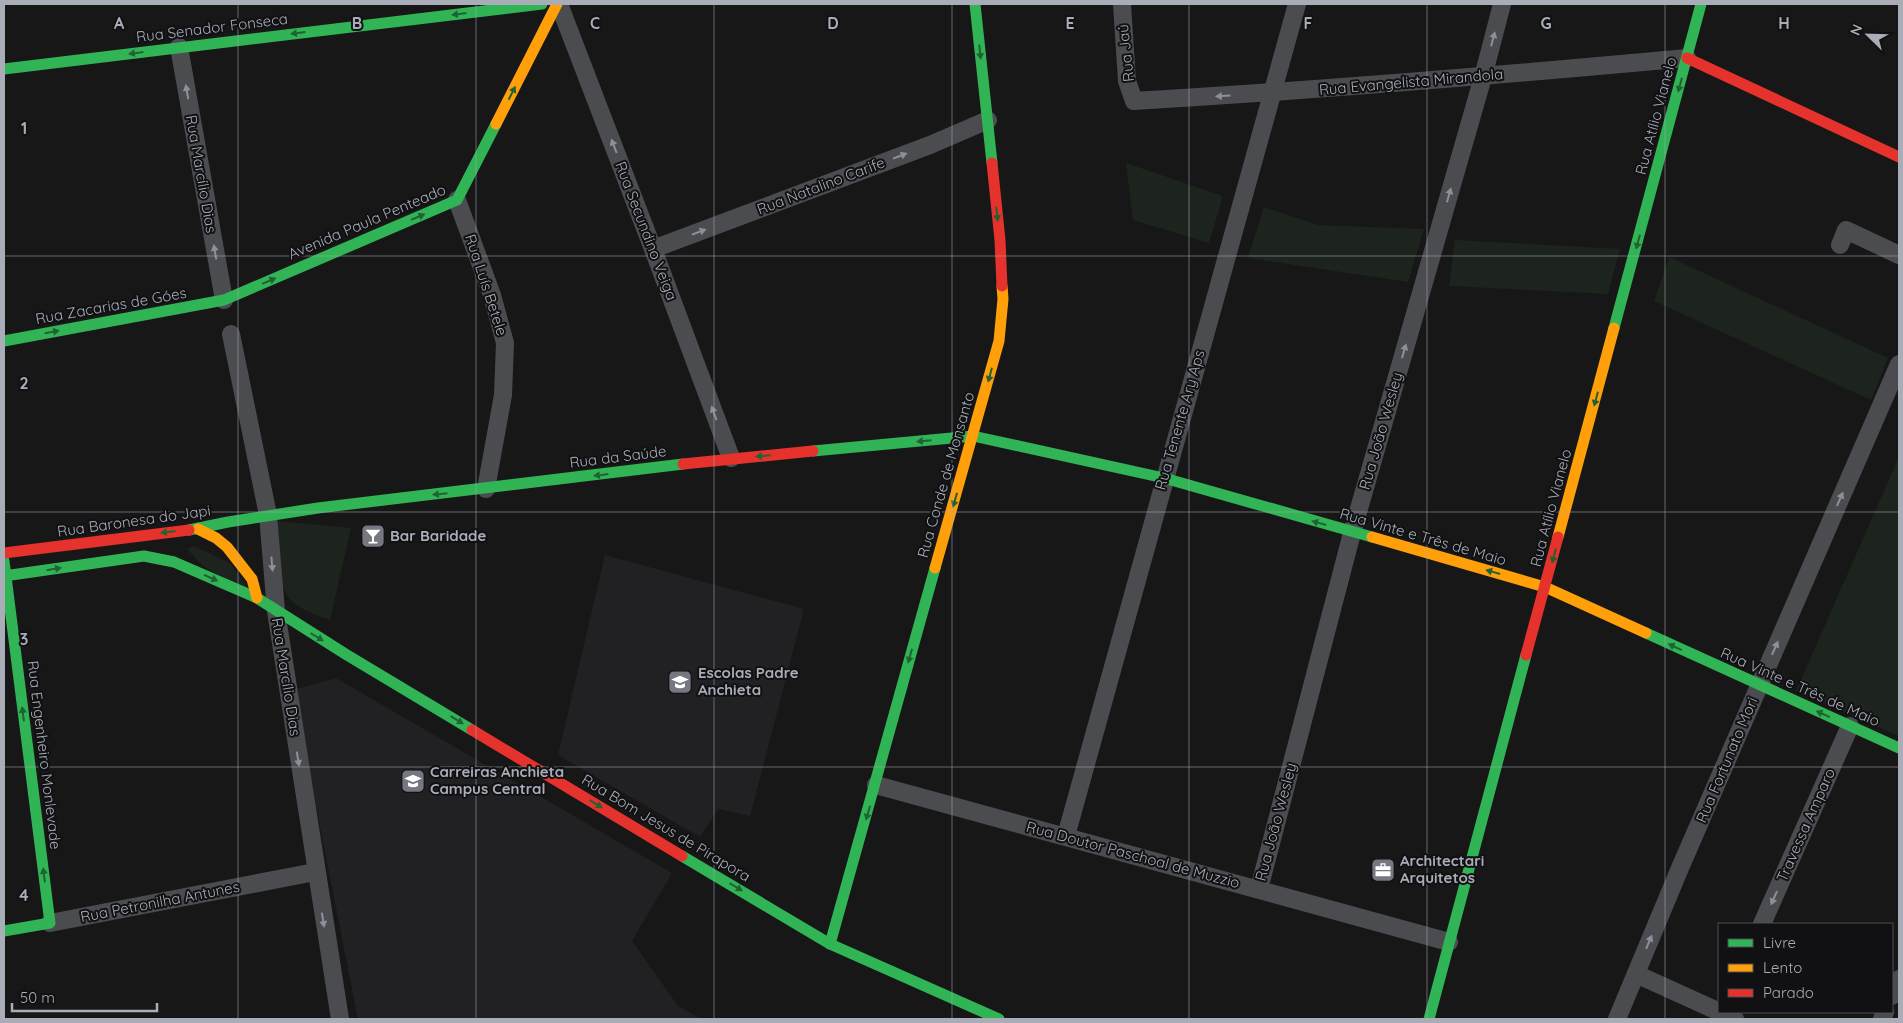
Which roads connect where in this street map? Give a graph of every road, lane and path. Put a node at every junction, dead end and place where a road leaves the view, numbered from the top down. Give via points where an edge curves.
1 (542, 4) edge
2 (558, 4) edge
3 (975, 4) edge
4 (1122, 4) edge
5 (1297, 4) edge
6 (1502, 4) edge
7 (1701, 4) edge
8 (179, 47) junction
9 (1687, 58) junction
10 (4, 69) edge
11 (1483, 77) junction
12 (1271, 93) junction
13 (1134, 101) joint
14 (988, 120) junction
15 (1899, 157) edge
16 (457, 200) junction
17 (1840, 245) dead end
18 (653, 249) junction
19 (1899, 255) edge
20 (224, 300) junction
21 (231, 334) dead end
22 (4, 341) edge
23 (1899, 364) edge
24 (973, 436) junction
25 (732, 458) junction
26 (1164, 478) junction
27 (486, 489) junction
28 (268, 515) junction
29 (198, 529) junction
30 (1352, 533) junction
31 (4, 553) edge
32 (4, 561) edge
33 (5, 576) edge
34 (1545, 587) junction
35 (257, 598) junction
36 (276, 612) junction
37 (1759, 686) junction
38 (1850, 726) junction
39 (1899, 748) edge
40 (876, 785) junction
41 (1066, 836) junction
42 (315, 872) junction
43 (1259, 889) junction
44 (50, 923) junction
45 (1762, 923) edge
46 (4, 931) edge
47 (1449, 942) junction
48 (830, 944) junction
49 (1636, 974) junction
50 (1899, 979) edge
51 (1893, 994) edge
52 (1718, 1011) edge
53 (340, 1019) edge
54 (999, 1019) edge
55 (1429, 1019) edge
56 (1617, 1019) edge

1 -> 8 street, Rua Senador Fonseca
16 -> 2 street, Avenida Paula Penteado
18 -> 2 street, Rua Secundino Veiga
3 -> 14 street, Rua Conde de Monsanto
4 - 13 street, Rua Jaú via 1127,81
5 - 12 street, Rua Tenente Ary Aps
11 -> 6 street, Rua João Wesley
7 - 9 street, Rua Atílio Vianelo
8 -> 10 street, Rua Senador Fonseca
20 -> 8 street, Rua Marcílio Dias
9 - 11 street, Rua Evangelista Mirandola
9 - 15 street
9 -> 34 street, Rua Atílio Vianelo
11 - 12 street, Rua Evangelista Mirandola
30 -> 11 street, Rua João Wesley
12 -> 13 street, Rua Evangelista Mirandola
12 - 26 street, Rua Tenente Ary Aps
18 -> 14 street, Rua Natalino Carife
14 -> 24 street, Rua Conde de Monsanto via 1003,300 999,341
20 -> 16 street, Avenida Paula Penteado
16 - 27 street, Rua Luís Betele via 492,295 505,344 503,395
17 - 19 street via 1846,230
25 -> 18 street, Rua Secundino Veiga
22 -> 20 street, Rua Zacarias de Góes
21 - 28 street, Rua Marcílio Dias
37 -> 23 street, Rua Fortunato Mori
24 -> 25 street, Rua da Saúde
24 - 26 street, Rua Vinte e Três de Maio
24 -> 40 street, Rua Conde de Monsanto
25 -> 27 street, Rua da Saúde
30 -> 26 street, Rua Vinte e Três de Maio
26 - 41 street, Rua Tenente Ary Aps
27 -> 28 street, Rua da Saúde
28 - 29 street, Rua Baronesa do Japi
28 -> 36 street, Rua Marcílio Dias
29 -> 31 street, Rua Baronesa do Japi
29 - 35 street via 226,547 252,579
34 -> 30 street, Rua Vinte e Três de Maio
30 - 43 street, Rua João Wesley
32 - 33 street, Rua Engenheiro Monlevade
33 -> 35 street via 144,556 174,562
44 -> 33 street, Rua Engenheiro Monlevade
37 -> 34 street, Rua Vinte e Três de Maio
34 - 47 street, Rua Atílio Vianelo
35 - 36 street
36 -> 42 street, Rua Marcílio Dias
36 -> 48 street, Rua Bom Jesus de Pirapora
38 -> 37 street, Rua Vinte e Três de Maio
49 -> 37 street, Rua Fortunato Mori
38 - 39 street, Rua Vinte e Três de Maio
38 -> 45 street, Travessa Amparo
40 - 41 street, Rua Doutor Paschoal de Muzzio
40 -> 48 street, Rua Conde de Monsanto
41 - 43 street, Rua Doutor Paschoal de Muzzio
42 - 44 street, Rua Petronilha Antunes
42 -> 53 street, Rua Marcílio Dias
43 - 47 street, Rua Doutor Paschoal de Muzzio
44 - 46 street, Rua Petronilha Antunes
47 - 55 street, Rua Atílio Vianelo
48 - 54 street, Rua Bom Jesus de Pirapora
49 - 52 street
49 - 56 street, Rua Fortunato Mori
50 - 51 street

